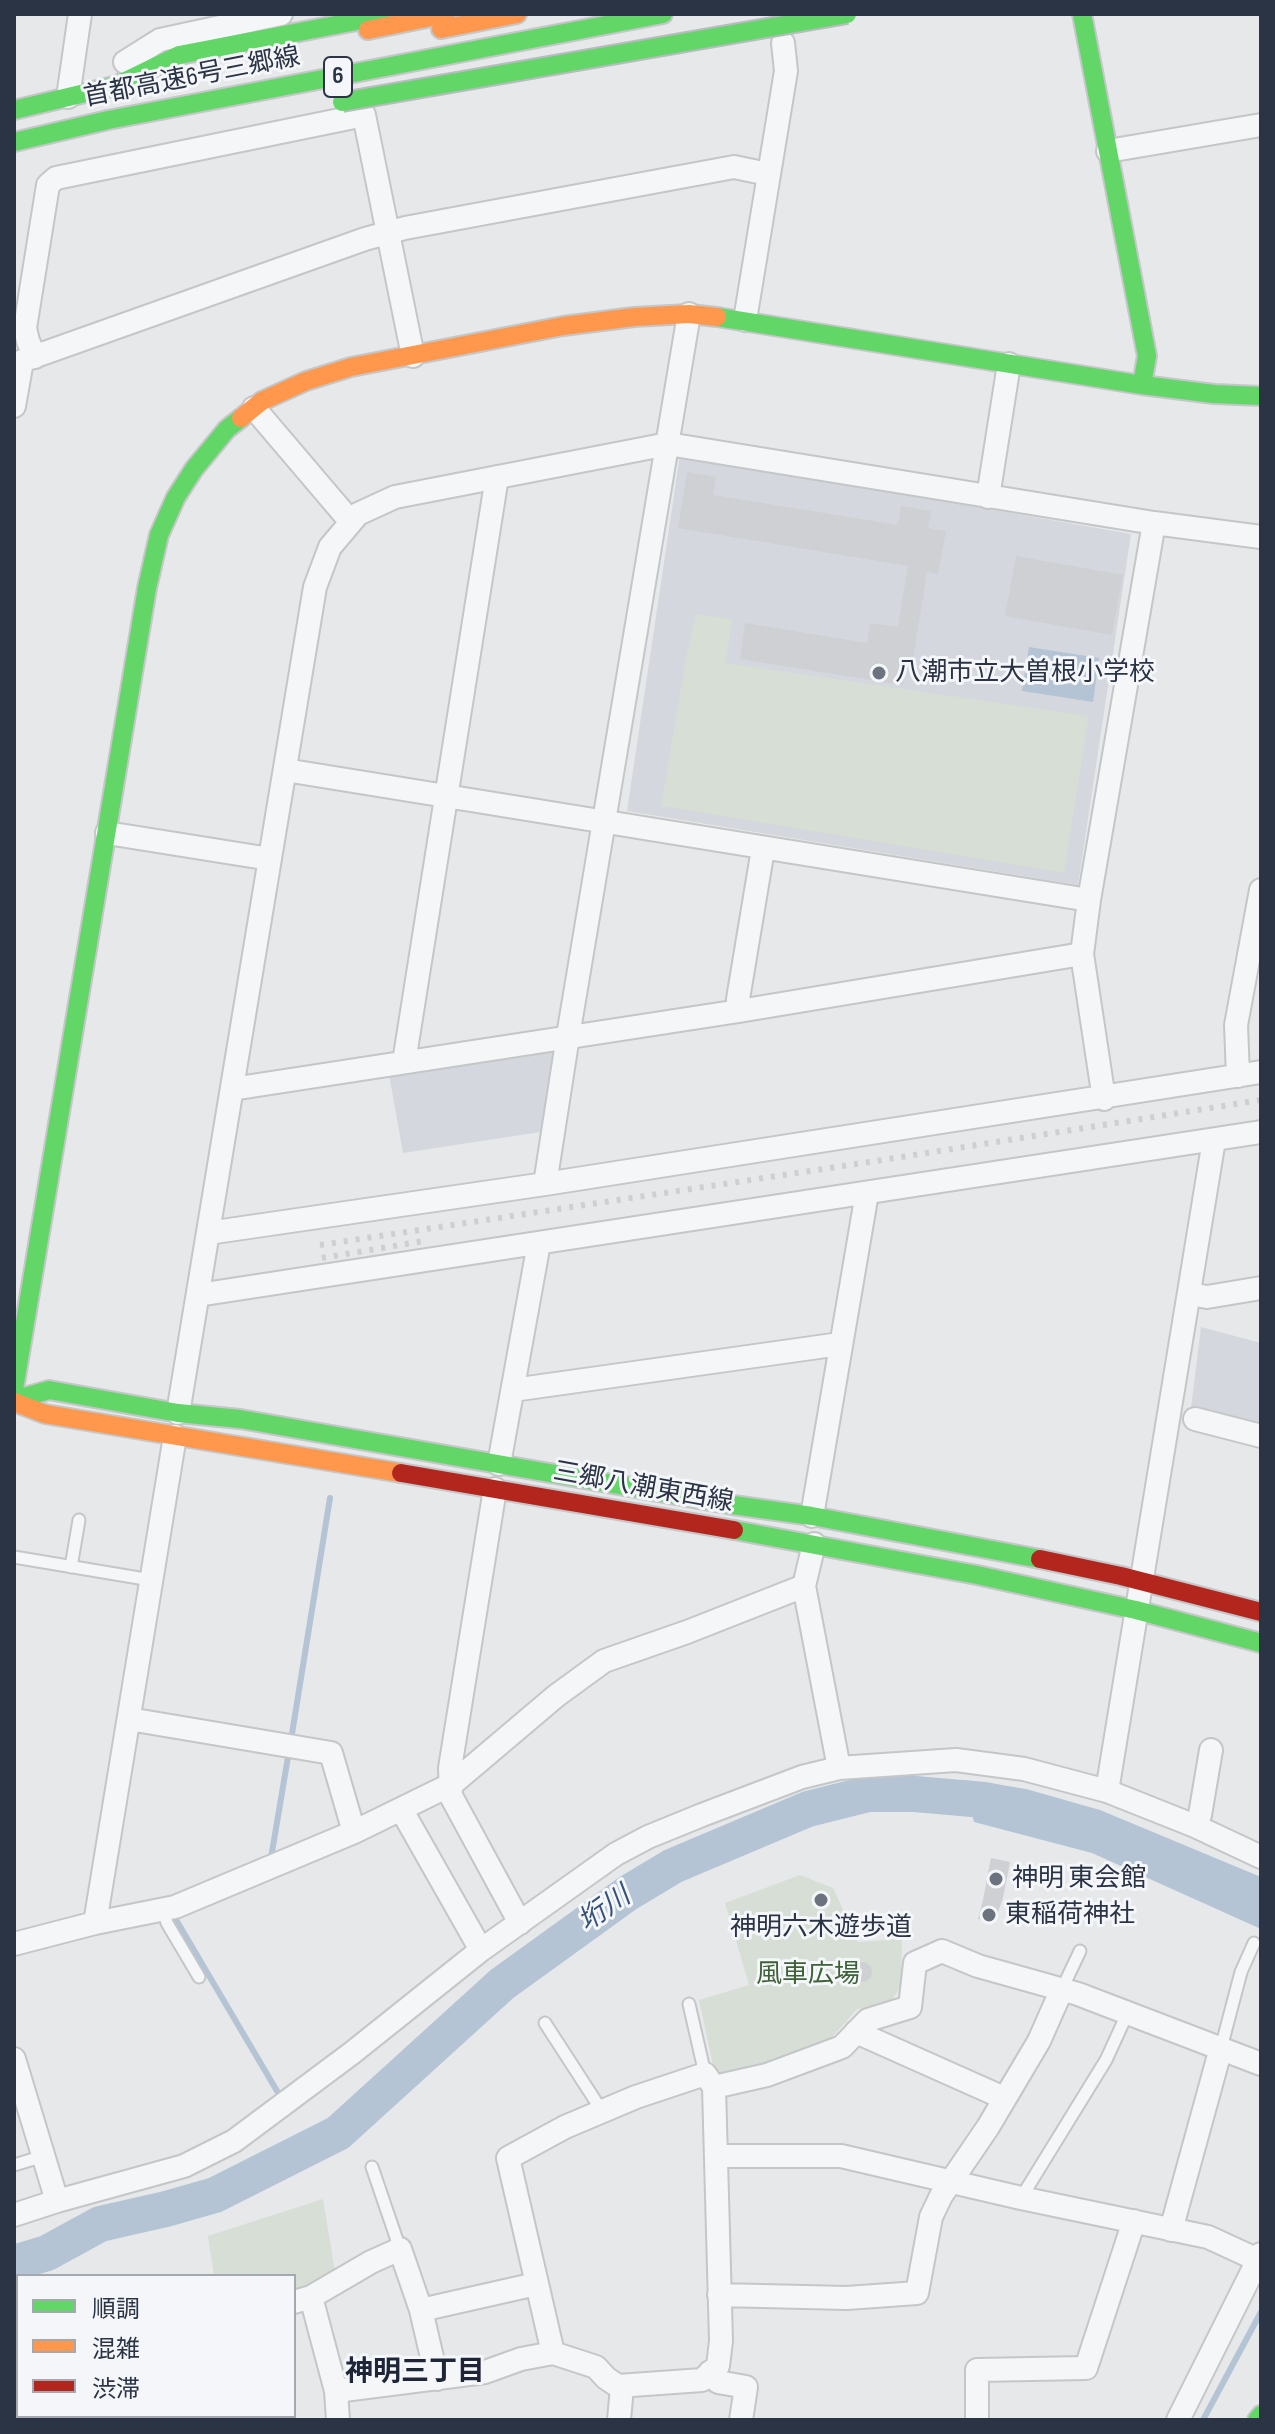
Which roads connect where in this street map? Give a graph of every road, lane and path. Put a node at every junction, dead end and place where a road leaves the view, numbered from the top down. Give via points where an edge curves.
1 (80, 14) edge
2 (281, 14) edge
3 (393, 14) edge
4 (446, 14) edge
5 (517, 14) edge
6 (663, 14) edge
7 (753, 14) edge
8 (847, 14) edge
9 (857, 14) edge
10 (1082, 14) edge
11 (783, 43) junction
12 (362, 44) dead end
13 (571, 44) junction
14 (614, 71) junction
15 (164, 83) dead end
16 (115, 86) junction
17 (68, 91) junction
18 (334, 103) dead end
19 (14, 113) edge
20 (364, 115) junction
21 (211, 119) dead end
22 (182, 122) junction
23 (1261, 125) edge
24 (124, 135) dead end
25 (14, 142) edge
26 (96, 142) dead end
27 (1108, 151) junction
28 (39, 155) dead end
29 (768, 174) junction
30 (388, 233) junction
31 (689, 314) junction
32 (745, 320) junction
33 (413, 356) junction
34 (35, 357) junction
35 (1009, 364) junction
36 (1142, 385) junction
37 (1261, 396) edge
38 (14, 406) edge
39 (254, 408) junction
40 (668, 444) junction
41 (497, 477) junction
42 (988, 497) junction
43 (351, 522) junction
44 (1154, 523) junction
45 (1261, 537) edge
46 (285, 770) junction
47 (445, 797) junction
48 (605, 822) junction
49 (107, 833) junction
50 (763, 849) junction
51 (270, 859) junction
52 (1261, 890) edge
53 (1089, 900) junction
54 (1258, 928) edge
55 (1082, 954) junction
56 (739, 1011) junction
57 (568, 1036) junction
58 (404, 1062) junction
59 (1261, 1072) edge
60 (1238, 1076) junction
61 (232, 1089) junction
62 (1104, 1099) junction
63 (1261, 1132) edge
64 (1214, 1140) junction
65 (545, 1184) junction
66 (867, 1193) junction
67 (208, 1233) junction
68 (539, 1243) junction
69 (1261, 1288) edge
70 (1190, 1294) junction
71 (198, 1295) junction
72 (840, 1344) junction
73 (14, 1389) edge
74 (513, 1390) junction
75 (14, 1401) edge
76 (178, 1413) junction
77 (1195, 1419) dead end
78 (175, 1436) junction
79 (1261, 1436) edge
80 (499, 1464) junction
81 (495, 1489) junction
82 (812, 1516) junction
83 (79, 1520) dead end
84 (814, 1544) junction
85 (14, 1557) edge
86 (71, 1567) junction
87 (151, 1580) junction
88 (1141, 1581) junction
89 (804, 1586) junction
90 (1136, 1610) junction
91 (1261, 1612) edge
92 (1261, 1643) edge
93 (129, 1719) junction
94 (1211, 1750) dead end
95 (839, 1768) junction
96 (452, 1784) junction
97 (1107, 1791) junction
98 (401, 1809) junction
99 (1195, 1826) junction
100 (354, 1832) junction
101 (1261, 1857) edge
102 (163, 1910) junction
103 (95, 1923) junction
104 (520, 1923) junction
105 (1254, 1943) dead end
106 (14, 1944) edge
107 (481, 1950) junction
108 (1080, 1951) dead end
109 (199, 1977) dead end
110 (1062, 1989) junction
111 (689, 2004) dead end
112 (1128, 2012) junction
113 (545, 2023) dead end
114 (856, 2032) junction
115 (1221, 2048) junction
116 (1261, 2064) edge
117 (16, 2073) edge
118 (709, 2081) junction
119 (1004, 2098) junction
120 (602, 2111) junction
121 (44, 2156) junction
122 (717, 2156) junction
123 (14, 2165) edge
124 (372, 2167) dead end
125 (952, 2182) junction
126 (1021, 2198) junction
127 (57, 2201) junction
128 (14, 2215) edge
129 (1134, 2221) junction
130 (1171, 2230) junction
131 (400, 2249) junction
132 (1260, 2257) edge
133 (536, 2284) junction
134 (719, 2295) junction
135 (303, 2299) edge
136 (421, 2310) junction
137 (553, 2353) junction
138 (710, 2372) junction
139 (437, 2379) junction
140 (622, 2387) junction
141 (336, 2391) junction
142 (1261, 2415) edge
143 (229, 2418) edge
144 (267, 2420) edge
145 (338, 2420) edge
146 (619, 2420) edge
147 (741, 2420) edge
148 (977, 2420) edge
149 (1178, 2420) edge
150 (1257, 2420) edge

1 - 17 street
2 - 17 street via 160,40
3 - 16 main road via 179,55
4 - 16 main road
5 - 12 main road, 6
6 - 25 main road, 首都高速6号三郷線 / 6
7 - 13 main road
8 - 18 main road, bridge
9 - 11 street via 845,23
10 - 27 main road
11 - 14 street
11 - 29 street via 786,71
13 - 14 street
13 - 22 main road
14 - 20 street
15 - 19 main road, 首都高速6号三郷線
16 - 17 main road
17 - 19 main road
20 - 30 street
20 - 34 street via 56,178 48,185 25,328
21 - 22 main road
22 - 24 main road
23 - 27 street
26 - 28 main road
27 - 36 main road via 1147,356
29 - 30 street via 734,167
29 - 32 street
30 - 33 street
30 - 34 street
31 - 32 main road
31 - 33 main road via 563,326
31 - 40 street
32 - 35 main road
33 - 39 main road via 306,381
34 - 38 street via 22,361
35 - 36 main road
35 - 42 street
36 - 37 main road
39 - 43 street
39 - 49 main road via 227,429 194,469 159,535
40 - 41 street
40 - 42 street
40 - 48 street
41 - 43 street via 395,497
41 - 47 street
42 - 44 street
43 - 46 street via 330,547 315,587
44 - 45 street
44 - 53 street
46 - 47 street
46 - 51 street
47 - 48 street
47 - 58 street
48 - 50 street
48 - 57 street
49 - 51 street
49 - 73 main road
50 - 53 street
50 - 56 street
51 - 61 street
52 - 54 street
53 - 55 street
54 - 60 street via 1236,1025
55 - 56 street
55 - 62 street
56 - 57 street
57 - 58 street
57 - 65 street
58 - 61 street
59 - 60 street
60 - 62 street
61 - 67 street
62 - 65 street
63 - 64 street
64 - 66 street
64 - 70 street
65 - 67 street
66 - 68 street
66 - 72 street
67 - 71 street
68 - 71 street
68 - 74 street
69 - 70 street via 1207,1297
70 - 88 street
71 - 76 street
72 - 74 street
72 - 82 street
74 - 80 street
75 - 76 main road, 三郷八潮東西線 via 49,1390
75 - 78 main road, 三郷八潮東西線 via 45,1414
76 - 80 main road, 三郷八潮東西線
77 - 79 street
78 - 81 main road, 三郷八潮東西線
78 - 87 street
80 - 82 main road, 三郷八潮東西線
81 - 84 main road, 三郷八潮東西線
81 - 96 street via 450,1768
82 - 88 main road, 三郷八潮東西線
83 - 86 lane
84 - 89 street
84 - 90 main road, 三郷八潮東西線
85 - 86 lane
86 - 87 lane
87 - 93 street
88 - 90 street
88 - 91 main road, 三郷八潮東西線
89 - 95 street
89 - 96 street via 604,1661
90 - 92 main road, 三郷八潮東西線
90 - 97 street
93 - 100 street via 331,1753
93 - 103 street
94 - 99 street
95 - 97 street via 956,1760 1024,1769
95 - 104 street via 802,1777 648,1837 593,1869
96 - 98 street
96 - 104 street via 451,1796
97 - 99 street
98 - 100 street
98 - 107 street
99 - 101 street
100 - 102 street
102 - 103 street
102 - 109 lane
103 - 106 street
104 - 107 street
105 - 115 lane
107 - 127 street via 234,2141 184,2166
108 - 110 lane
110 - 112 street
110 - 114 street via 942,1951 915,1963 910,2007 868,2020
110 - 119 street via 1039,2041
111 - 118 lane
112 - 115 street
112 - 126 lane via 1106,2060
113 - 120 lane
114 - 118 street via 842,2047 767,2075
114 - 119 street
115 - 116 street
115 - 130 street
117 - 121 street
118 - 120 street
118 - 122 street
119 - 125 street
120 - 133 street via 508,2158
121 - 123 lane
121 - 127 street
122 - 125 street via 841,2156
122 - 134 street
124 - 131 lane
125 - 126 street
125 - 134 street via 931,2217 917,2293 847,2298
126 - 129 street
127 - 128 street
129 - 130 street
129 - 148 street via 1086,2368 977,2370
130 - 132 street via 1208,2237
131 - 135 street
131 - 136 street
132 - 149 street
133 - 136 street
133 - 137 street
134 - 138 street via 721,2341 718,2366
135 - 141 street
136 - 139 street
137 - 139 street
137 - 140 street via 596,2367
138 - 140 street via 702,2380
138 - 147 street via 718,2382 746,2387
139 - 141 street
140 - 146 street
141 - 145 street
142 - 150 main road
143 - 144 street

